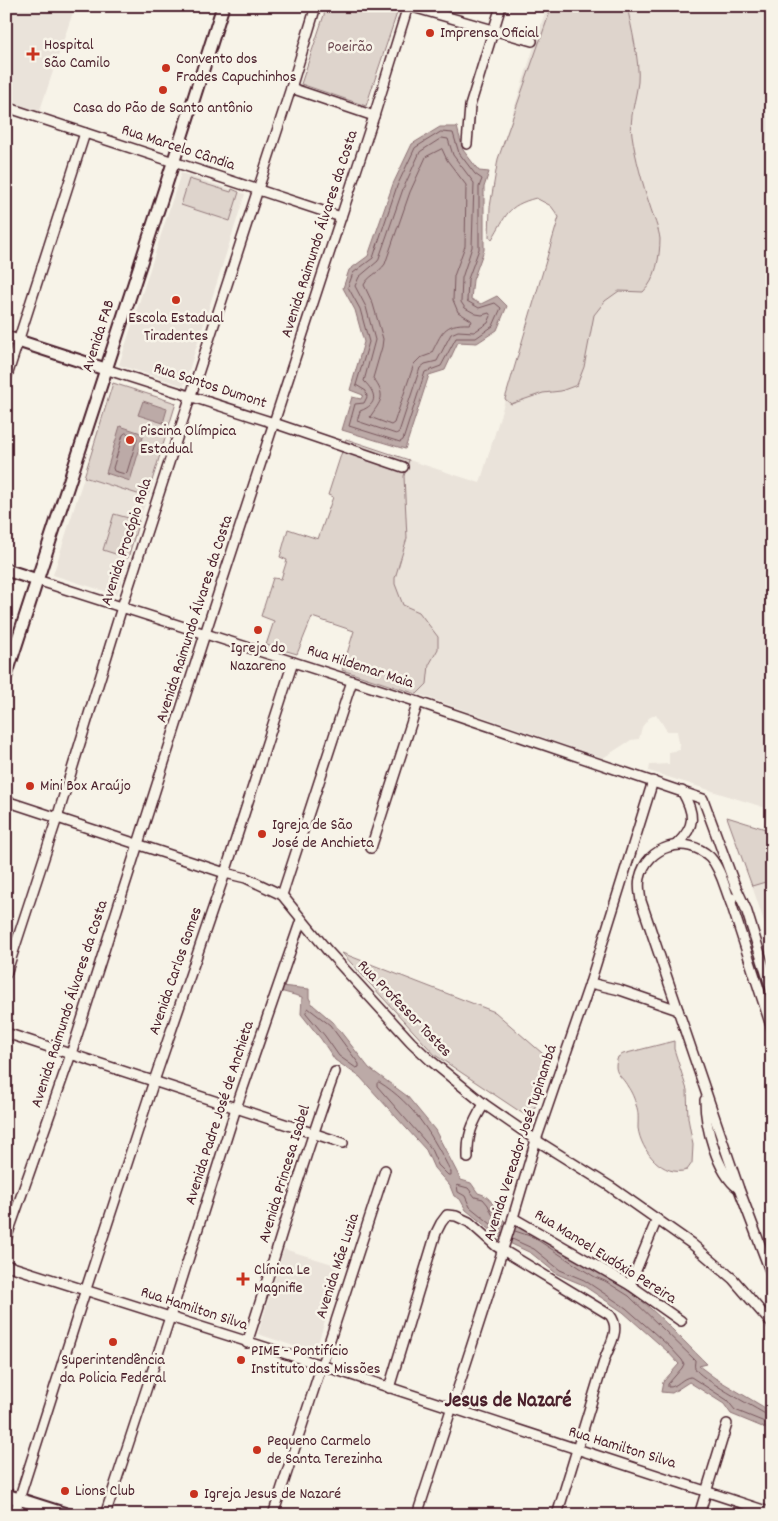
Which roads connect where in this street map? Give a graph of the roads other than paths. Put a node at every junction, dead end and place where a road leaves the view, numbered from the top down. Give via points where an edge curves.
1 (223, 6) edge
2 (316, 6) edge
3 (408, 6) edge
4 (501, 6) edge
5 (494, 30) junction
6 (532, 41) dead end
7 (291, 88) junction
8 (6, 107) edge
9 (374, 116) junction
10 (85, 133) junction
11 (468, 144) dead end
12 (174, 162) junction
13 (258, 190) junction
14 (341, 218) junction
15 (6, 337) edge
16 (18, 341) junction
17 (105, 370) junction
18 (6, 378) edge
19 (191, 397) junction
20 (274, 424) junction
21 (403, 467) dead end
22 (6, 570) edge
23 (37, 580) junction
24 (122, 607) junction
25 (205, 634) junction
26 (293, 662) junction
27 (6, 676) edge
28 (352, 681) junction
29 (418, 702) junction
30 (653, 781) junction
31 (682, 791) junction
32 (6, 802) edge
33 (57, 818) junction
34 (138, 844) junction
35 (677, 844) junction
36 (371, 848) dead end
37 (225, 873) junction
38 (734, 884) junction
39 (282, 895) junction
40 (731, 903) junction
41 (301, 920) junction
42 (6, 974) edge
43 (590, 982) junction
44 (772, 992) edge
45 (678, 1010) junction
46 (772, 1029) edge
47 (6, 1033) edge
48 (71, 1054) junction
49 (335, 1072) dead end
50 (154, 1081) junction
51 (484, 1104) junction
52 (236, 1108) junction
53 (313, 1132) junction
54 (536, 1140) junction
55 (343, 1143) dead end
56 (468, 1158) dead end
57 (385, 1170) dead end
58 (513, 1219) junction
59 (657, 1219) junction
60 (6, 1239) edge
61 (504, 1247) junction
62 (6, 1265) edge
63 (772, 1276) edge
64 (630, 1285) junction
65 (86, 1290) junction
66 (170, 1317) junction
67 (681, 1321) dead end
68 (772, 1324) edge
69 (247, 1343) junction
70 (321, 1366) junction
71 (389, 1388) junction
72 (452, 1409) junction
73 (727, 1424) dead end
74 (578, 1450) junction
75 (706, 1491) junction
76 (6, 1495) edge
77 (19, 1499) junction
78 (772, 1512) edge
79 (14, 1515) edge
80 (69, 1515) edge
81 (105, 1515) edge
82 (273, 1515) edge
83 (417, 1515) edge
84 (557, 1515) edge
85 (699, 1515) edge

1 - 12 main road, Avenida FAB
2 - 7 street, Avenida Procópio Rola
3 - 5 street
3 - 9 street, Avenida Raimundo Álvares da Costa
4 - 5 street
5 - 6 street
5 - 11 street via 470,106
7 - 9 street
7 - 13 street, Avenida Procópio Rola
8 - 10 street, Rua Marcelo Cândia
9 - 14 street, Avenida Raimundo Álvares da Costa
10 - 12 street, Rua Marcelo Cândia
10 - 16 street
12 - 13 street, Rua Marcelo Cândia
12 - 17 main road, Avenida FAB
13 - 14 street, Rua Marcelo Cândia
13 - 19 street, Avenida Procópio Rola
14 - 20 street, Avenida Raimundo Álvares da Costa
15 - 16 main road, Rua Santos Dumont
16 - 17 main road, Rua Santos Dumont
16 - 18 street
17 - 19 street, Rua Santos Dumont
17 - 23 main road, Avenida FAB
19 - 20 street, Rua Santos Dumont
19 - 24 street, Avenida Procópio Rola
20 - 21 street, Rua Santos Dumont
20 - 25 street, Avenida Raimundo Álvares da Costa
22 - 23 main road, Rua Hildemar Maia
23 - 24 street, Rua Hildemar Maia
23 - 27 main road, Avenida FAB
24 - 25 street, Rua Hildemar Maia
24 - 33 street, Avenida Procópio Rola
25 - 26 street, Rua Hildemar Maia
25 - 34 street, Avenida Raimundo Álvares da Costa
26 - 28 street, Rua Hildemar Maia
26 - 37 street, Avenida Carlos Gomes
28 - 29 street, Rua Hildemar Maia
28 - 39 street
29 - 30 street, Rua Hildemar Maia
29 - 36 street
30 - 31 street, Rua Hildemar Maia
30 - 43 street, Avenida Vereador José Tupinambá
31 - 35 street via 688,801 692,822 690,830
31 - 38 street, Rua Hildemar Maia via 703,799
32 - 33 street, Rua Professor Tostes
33 - 34 street, Rua Professor Tostes
33 - 42 street, Avenida Procópio Rola
34 - 37 street, Rua Professor Tostes
34 - 48 street, Avenida Raimundo Álvares da Costa
35 - 40 street via 695,847 709,856
35 - 45 street via 656,853 648,861 638,889
37 - 39 street, Rua Professor Tostes via 253,881
37 - 50 street, Avenida Carlos Gomes
38 - 40 street
38 - 44 street via 746,909
39 - 41 street, Rua Professor Tostes
40 - 46 street
41 - 51 street, Rua Professor Tostes via 411,1042
41 - 52 street, Avenida Padre José de Anchieta
43 - 45 street
43 - 54 street, Avenida Vereador José Tupinambá
45 - 63 street via 738,1189
47 - 48 street
48 - 50 street
48 - 60 street, Avenida Raimundo Álvares da Costa
49 - 53 street, Avenida Princesa Isabel
50 - 52 street
50 - 65 street, Avenida Carlos Gomes
51 - 54 street, Rua Professor Tostes
51 - 56 street via 470,1129
52 - 53 street
52 - 66 street, Avenida Padre José de Anchieta
53 - 55 street
53 - 69 street, Avenida Princesa Isabel
54 - 58 street, Avenida Vereador José Tupinambá
54 - 59 street, Rua Professor Tostes
57 - 70 street, Avenida Mãe Luzia
58 - 61 street, Avenida Vereador José Tupinambá
58 - 64 street, Rua Manoel Eudóxio Pereira
59 - 64 street
59 - 68 street, Rua Professor Tostes via 733,1279
61 - 71 street via 496,1246 469,1222 450,1214 440,1223
61 - 72 street, Avenida Vereador José Tupinambá
61 - 74 street via 610,1315 615,1324
62 - 65 street, Rua Hamilton Silva
64 - 67 street, Rua Manoel Eudóxio Pereira
65 - 66 street, Rua Hamilton Silva
65 - 77 street, Avenida Carlos Gomes
66 - 69 street, Rua Hamilton Silva
66 - 81 street, Avenida Padre José de Anchieta
69 - 70 street, Rua Hamilton Silva
70 - 71 street, Rua Hamilton Silva
70 - 82 street, Avenida Mãe Luzia
71 - 72 street, Rua Hamilton Silva
72 - 74 street, Rua Hamilton Silva
72 - 83 street, Avenida Vereador José Tupinambá
73 - 75 street
74 - 75 street, Rua Hamilton Silva
74 - 84 street
75 - 78 street, Rua Hamilton Silva
75 - 85 street
76 - 77 main road
77 - 79 street, Avenida Carlos Gomes
77 - 80 main road

